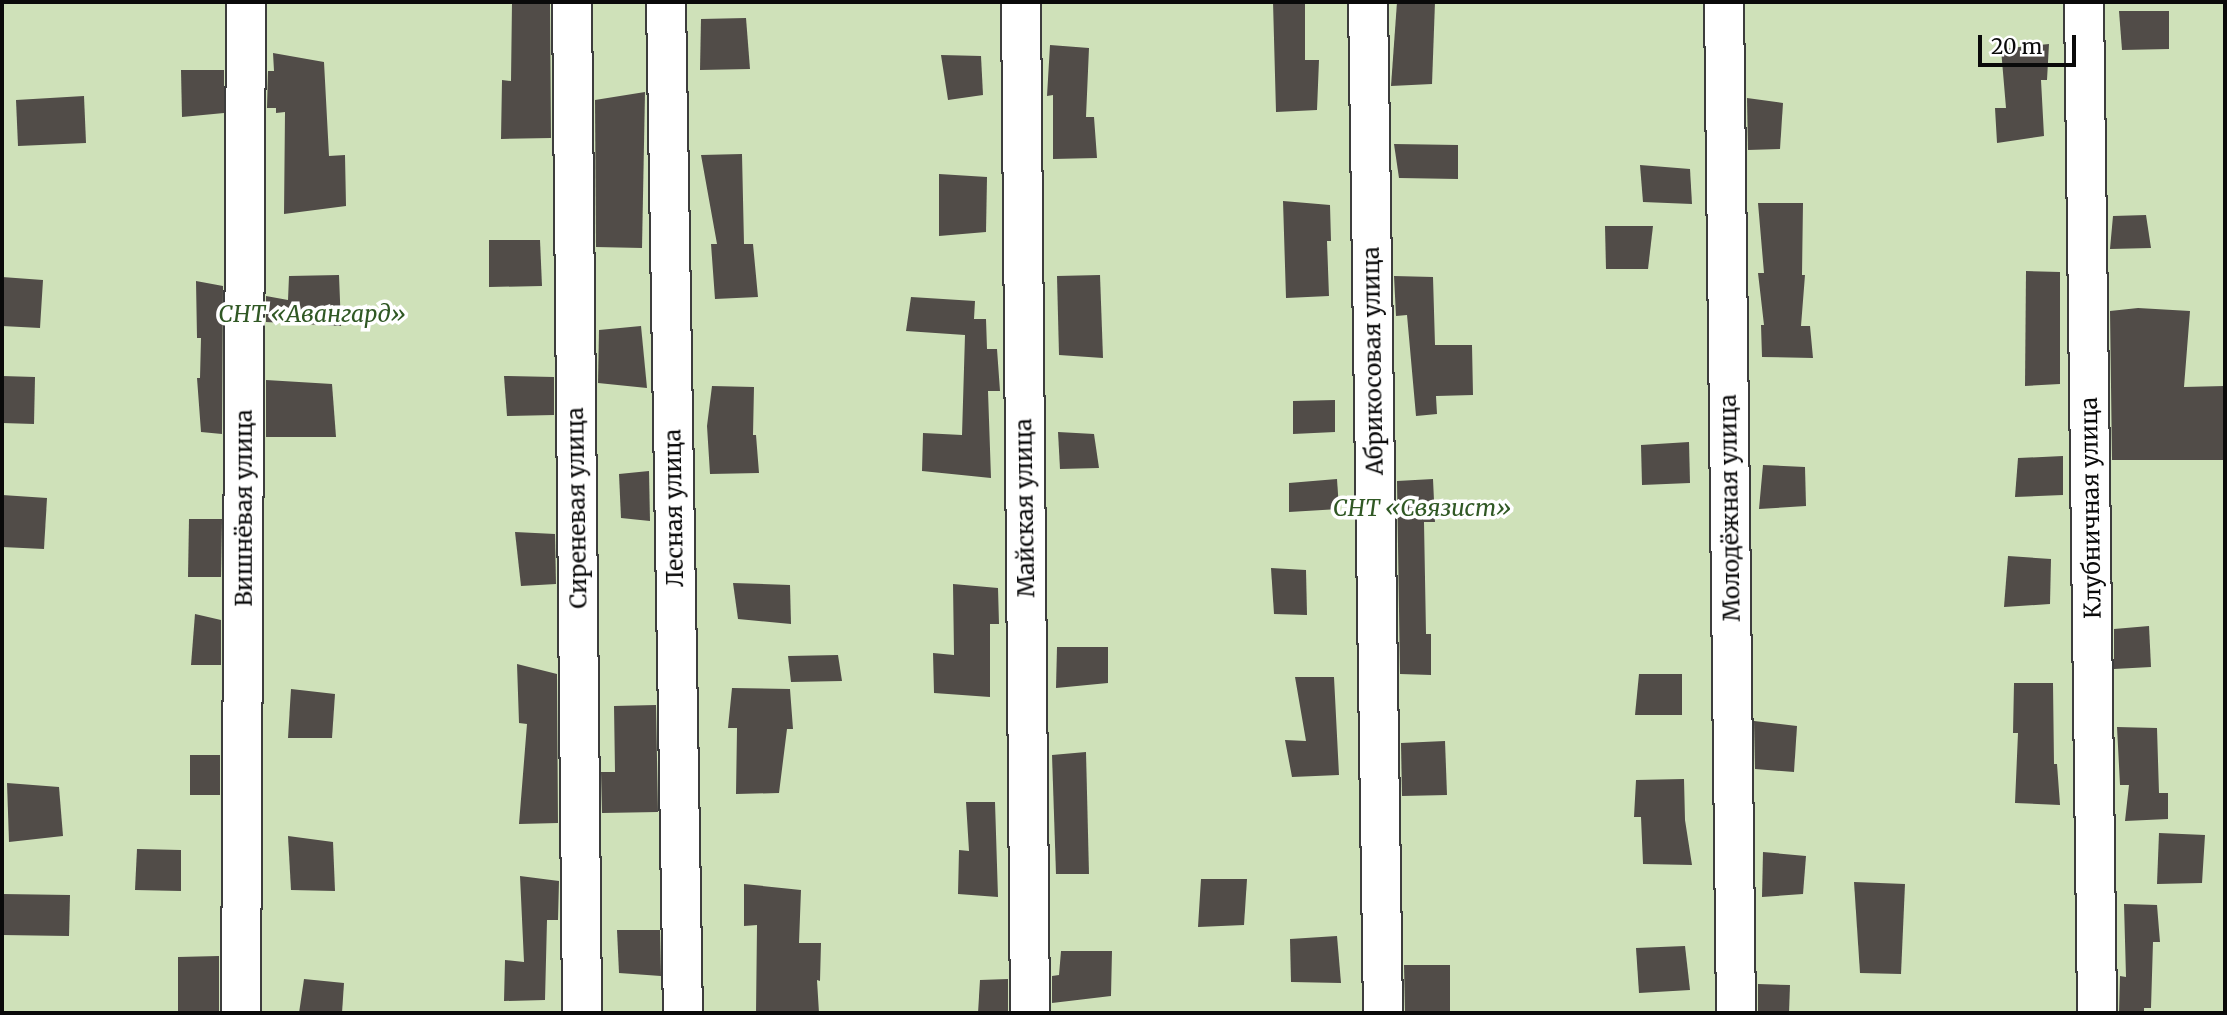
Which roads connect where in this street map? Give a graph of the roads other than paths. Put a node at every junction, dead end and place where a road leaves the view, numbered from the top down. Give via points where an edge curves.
1 (246, 2) edge
2 (572, 2) edge
3 (666, 2) edge
4 (1021, 2) edge
5 (1367, 2) edge
6 (1724, 2) edge
7 (2084, 2) edge
8 (241, 1013) edge
9 (582, 1013) edge
10 (683, 1013) edge
11 (1030, 1013) edge
12 (1382, 1013) edge
13 (1736, 1013) edge
14 (2098, 1013) edge

1 - 8 street, Вишнёвая улица
2 - 9 street, Сиреневая улица
3 - 10 street, Лесная улица
4 - 11 street, Майская улица
5 - 12 street, Абрикосовая улица
6 - 13 street, Молодёжная улица
7 - 14 street, Клубничная улица

